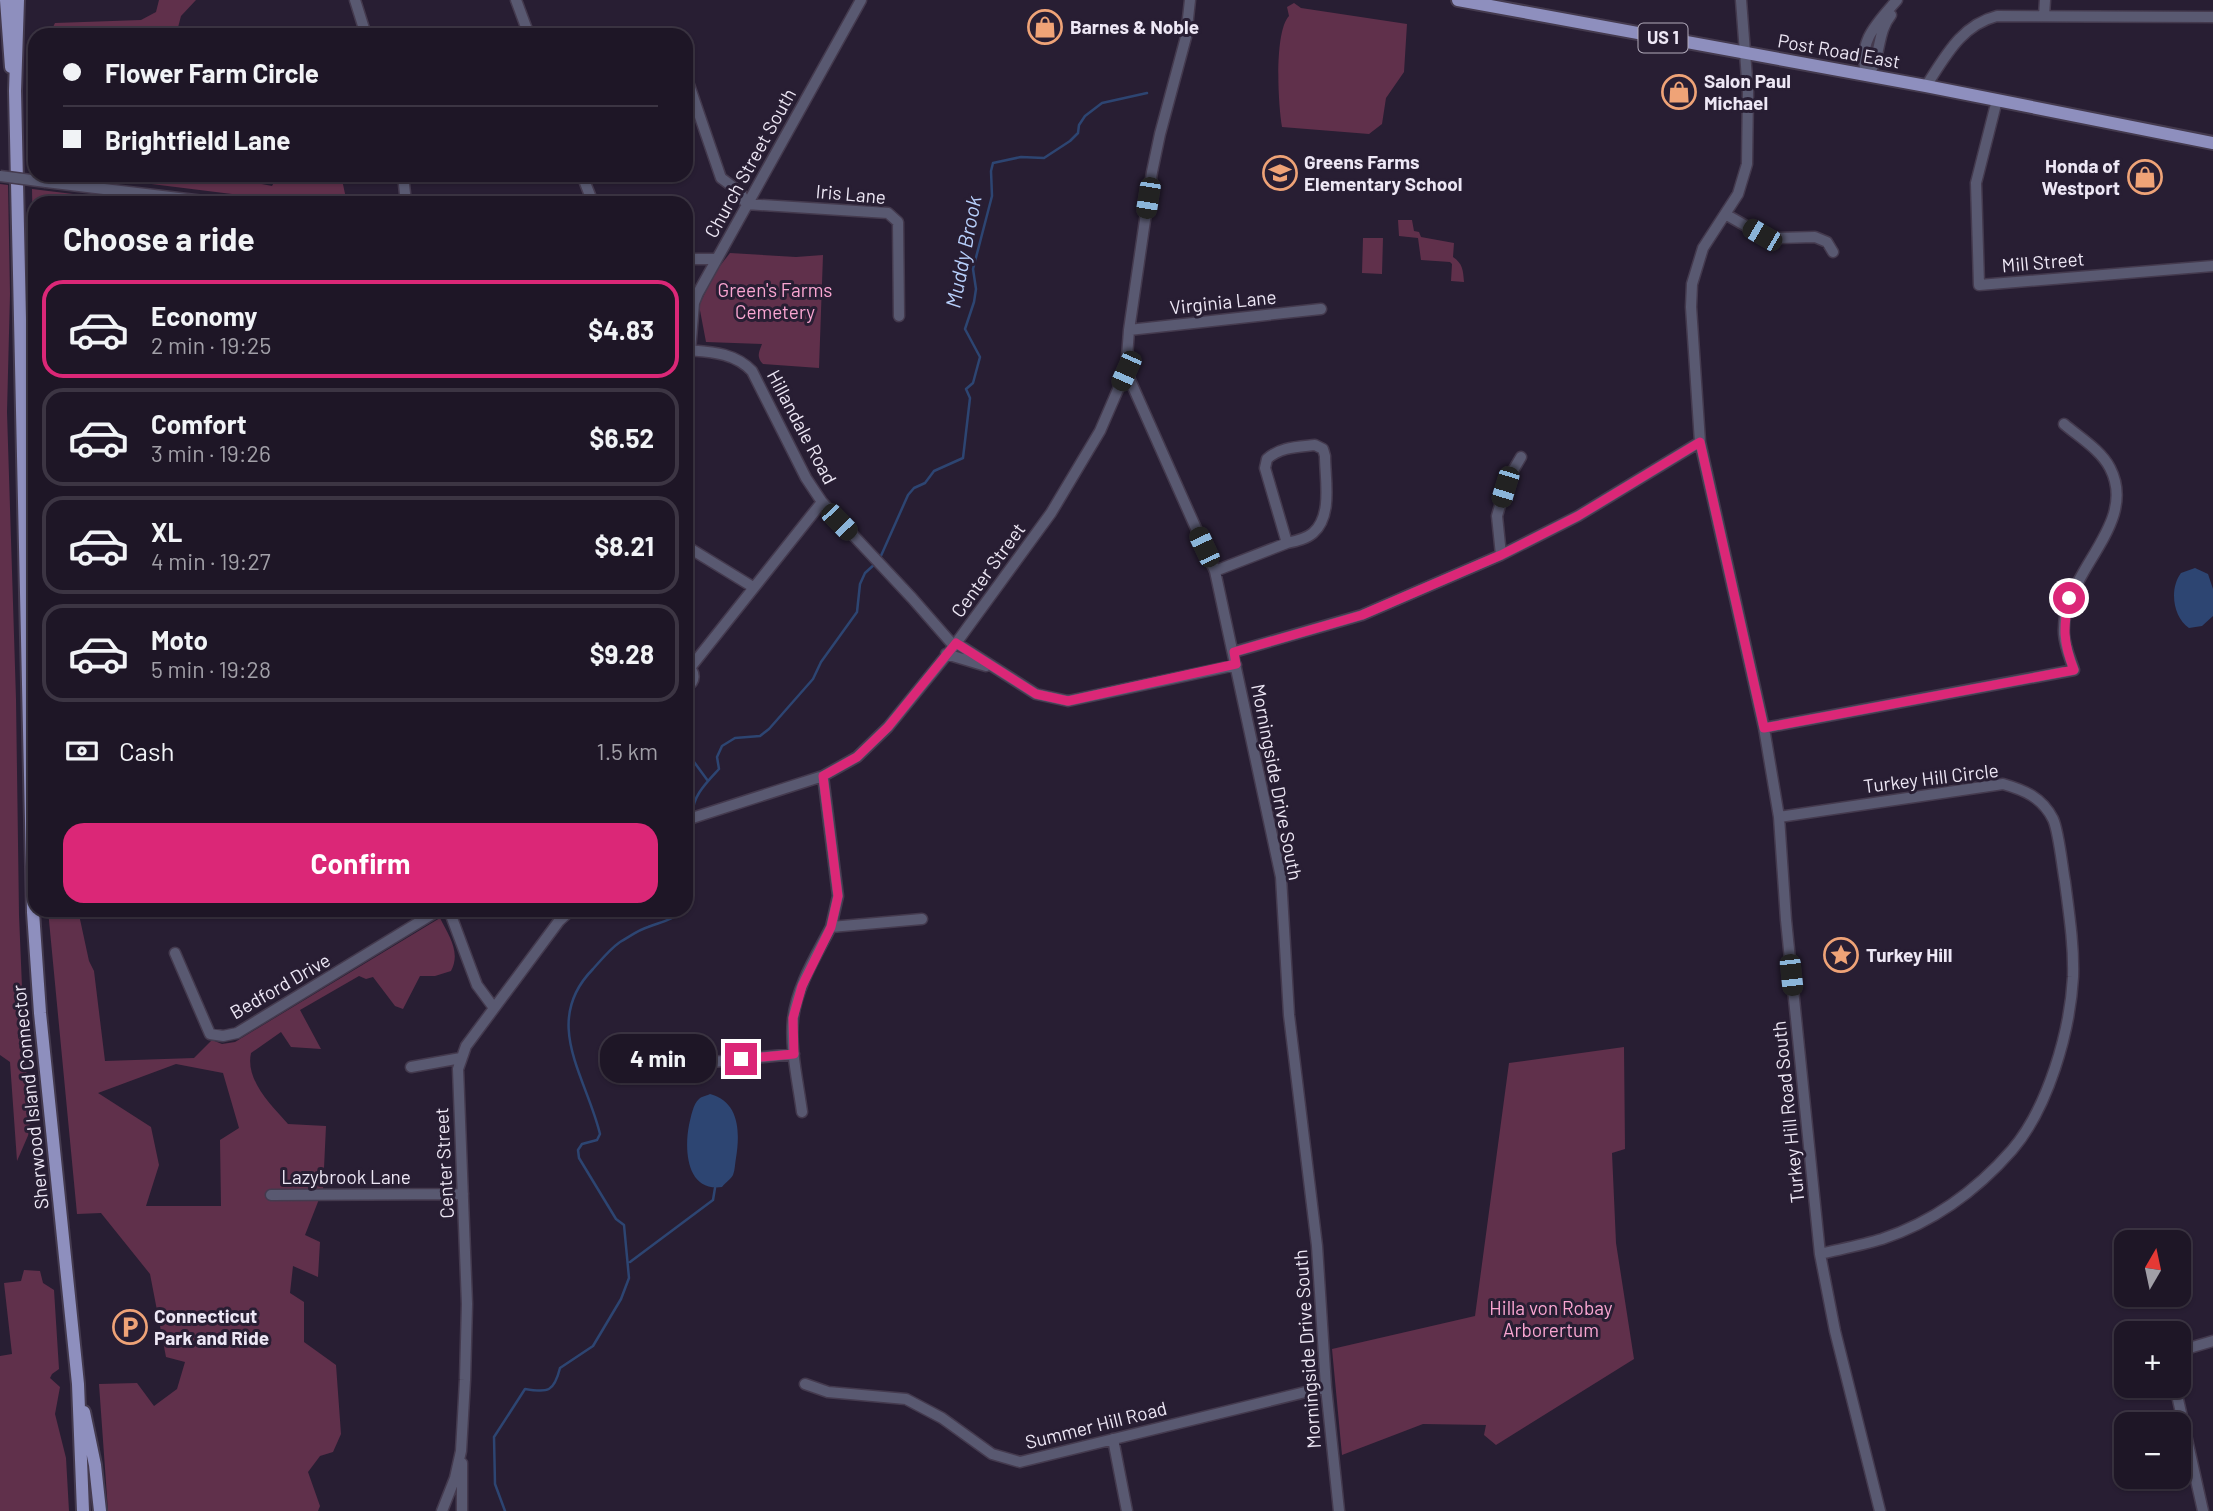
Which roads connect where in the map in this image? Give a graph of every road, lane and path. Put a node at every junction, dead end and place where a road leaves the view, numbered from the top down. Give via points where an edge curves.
1 (6, 0) edge
2 (18, 0) edge
3 (355, 0) edge
4 (516, 0) edge
5 (862, 0) edge
6 (1190, 0) edge
7 (1458, 0) edge
8 (1741, 0) edge
9 (1897, 0) edge
10 (1903, 0) edge
11 (2045, 0) edge
12 (2044, 16) junction
13 (2213, 17) edge
14 (364, 28) edge
15 (526, 28) edge
16 (1745, 52) junction
17 (1867, 76) junction
18 (1926, 86) junction
19 (15, 91) junction
20 (693, 96) edge
21 (1997, 100) junction
22 (2213, 143) edge
23 (0, 176) edge
24 (28, 180) edge
25 (46, 182) edge
26 (162, 196) edge
27 (746, 204) junction
28 (1725, 214) junction
29 (1833, 252) dead end
30 (693, 259) edge
31 (716, 259) junction
32 (2213, 266) edge
33 (1321, 309) dead end
34 (693, 311) edge
35 (899, 316) dead end
36 (1129, 330) junction
37 (693, 351) edge
38 (1126, 371) junction
39 (2064, 424) dead end
40 (1700, 442) junction
41 (1521, 457) dead end
42 (822, 502) junction
43 (1287, 543) junction
44 (693, 550) edge
45 (1501, 555) junction
46 (1214, 571) junction
47 (753, 587) junction
48 (28, 647) edge
49 (952, 648) junction
50 (1234, 652) junction
51 (693, 661) edge
52 (1236, 664) junction
53 (996, 670) junction
54 (1764, 728) junction
55 (823, 776) junction
56 (693, 816) edge
57 (1779, 817) junction
58 (34, 917) edge
59 (428, 917) edge
60 (452, 917) edge
61 (558, 917) edge
62 (563, 917) edge
63 (922, 919) dead end
64 (559, 921) junction
65 (831, 927) junction
66 (175, 953) dead end
67 (494, 1008) junction
68 (794, 1054) junction
69 (461, 1058) junction
70 (411, 1067) dead end
71 (662, 1067) dead end
72 (802, 1112) dead end
73 (463, 1194) junction
74 (271, 1195) dead end
75 (1820, 1254) junction
76 (2213, 1341) edge
77 (2191, 1347) edge
78 (78, 1384) junction
79 (805, 1384) dead end
80 (1326, 1387) junction
81 (2178, 1398) edge
82 (1113, 1439) junction
83 (461, 1451) junction
84 (83, 1511) edge
85 (100, 1511) edge
86 (442, 1511) edge
87 (462, 1511) edge
88 (1127, 1511) edge
89 (1339, 1511) edge
90 (1880, 1511) edge
91 (2203, 1511) edge

1 - 19 main road, Sherwood Island Connector
2 - 19 main road, Sherwood Island Connector
3 - 14 street
4 - 15 street
5 - 27 street, Church Street South
6 - 36 street, Morningside Drive South via 1186,37 1156,153
7 - 16 main road, Post Road East / US 1
8 - 16 street, Turkey Hill Road South
9 - 17 street via 1870,31 1864,63
10 - 17 street via 1886,22 1877,61
11 - 12 street
12 - 13 street
12 - 18 street via 2005,15 1977,23 1956,42
16 - 17 main road, Post Road East / US 1
16 - 28 street, Turkey Hill Road South via 1748,157 1742,185
17 - 18 main road, Post Road East / US 1
18 - 21 main road, Post Road East / US 1
19 - 48 main road, Sherwood Island Connector
20 - 27 street via 721,178 740,192
21 - 22 main road, Post Road East / US 1
21 - 32 street, Mill Street via 1976,183 1979,285
23 - 24 street, bridge
25 - 26 street, bridge
27 - 31 street, Church Street South
27 - 35 street, Iris Lane via 895,217
28 - 29 street via 1777,239 1815,237 1827,242
28 - 40 street, Turkey Hill Road South via 1703,248 1692,285
30 - 31 street
31 - 34 street, Church Street South
33 - 36 street, Virginia Lane
36 - 38 street, Morningside Drive South
37 - 42 street, Hillandale Road via 738,358 752,371
38 - 46 street, Morningside Drive South
38 - 49 street, Center Street via 1100,431 1051,513
39 - 54 street via 2111,469 2118,500 2115,516 2069,598 2064,632 2074,670
40 - 45 street via 1578,516
40 - 54 street, Turkey Hill Road South
41 - 45 street via 1507,481 1497,516
42 - 47 street
42 - 49 street, Hillandale Road
43 - 43 street via 1314,532 1325,515 1325,456 1315,445 1284,449 1267,459 1265,468
43 - 46 street
44 - 47 street
45 - 50 street via 1362,615
46 - 50 street, Morningside Drive South
47 - 51 street
49 - 53 street, Hillandale Road
49 - 53 street, Hillandale Road
49 - 55 street, Center Street via 888,727 857,757
50 - 52 street, Morningside Drive South
52 - 53 street, Hillandale Road via 1068,701 1036,694
52 - 80 street, Morningside Drive South via 1281,877 1289,1015 1317,1246
54 - 57 street, Turkey Hill Road South
55 - 56 street, Center Street
55 - 65 street via 838,896
57 - 75 street, Turkey Hill Road South
57 - 75 street, Turkey Hill Circle via 2003,784 2031,793 2053,819 2072,937 2073,979 2066,1027 2052,1074 2027,1129 2012,1149 1956,1202 1930,1218 1882,1239
58 - 78 main road, Sherwood Island Connector
59 - 66 street, Bedford Drive via 237,1033 223,1037 210,1034
60 - 67 street via 477,985
61 - 64 street
62 - 64 street, Center Street
63 - 65 street
64 - 67 street, Center Street
65 - 68 street via 802,986 793,1018
67 - 69 street, Center Street
68 - 71 street
68 - 72 street
69 - 70 street
69 - 73 street, Center Street via 457,1080
73 - 74 street, Lazybrook Lane
73 - 83 street, Center Street via 467,1304
75 - 90 street, Turkey Hill Road South
76 - 77 street
78 - 84 main road, Sherwood Island Connector
78 - 85 main road, Sherwood Island Connector
79 - 82 street, Summer Hill Road via 828,1392 906,1399 992,1454 1020,1462
80 - 82 street, Summer Hill Road
80 - 89 street, Morningside Drive South
81 - 91 street
82 - 88 street
83 - 86 street, Center Street
83 - 87 street, Center Street

